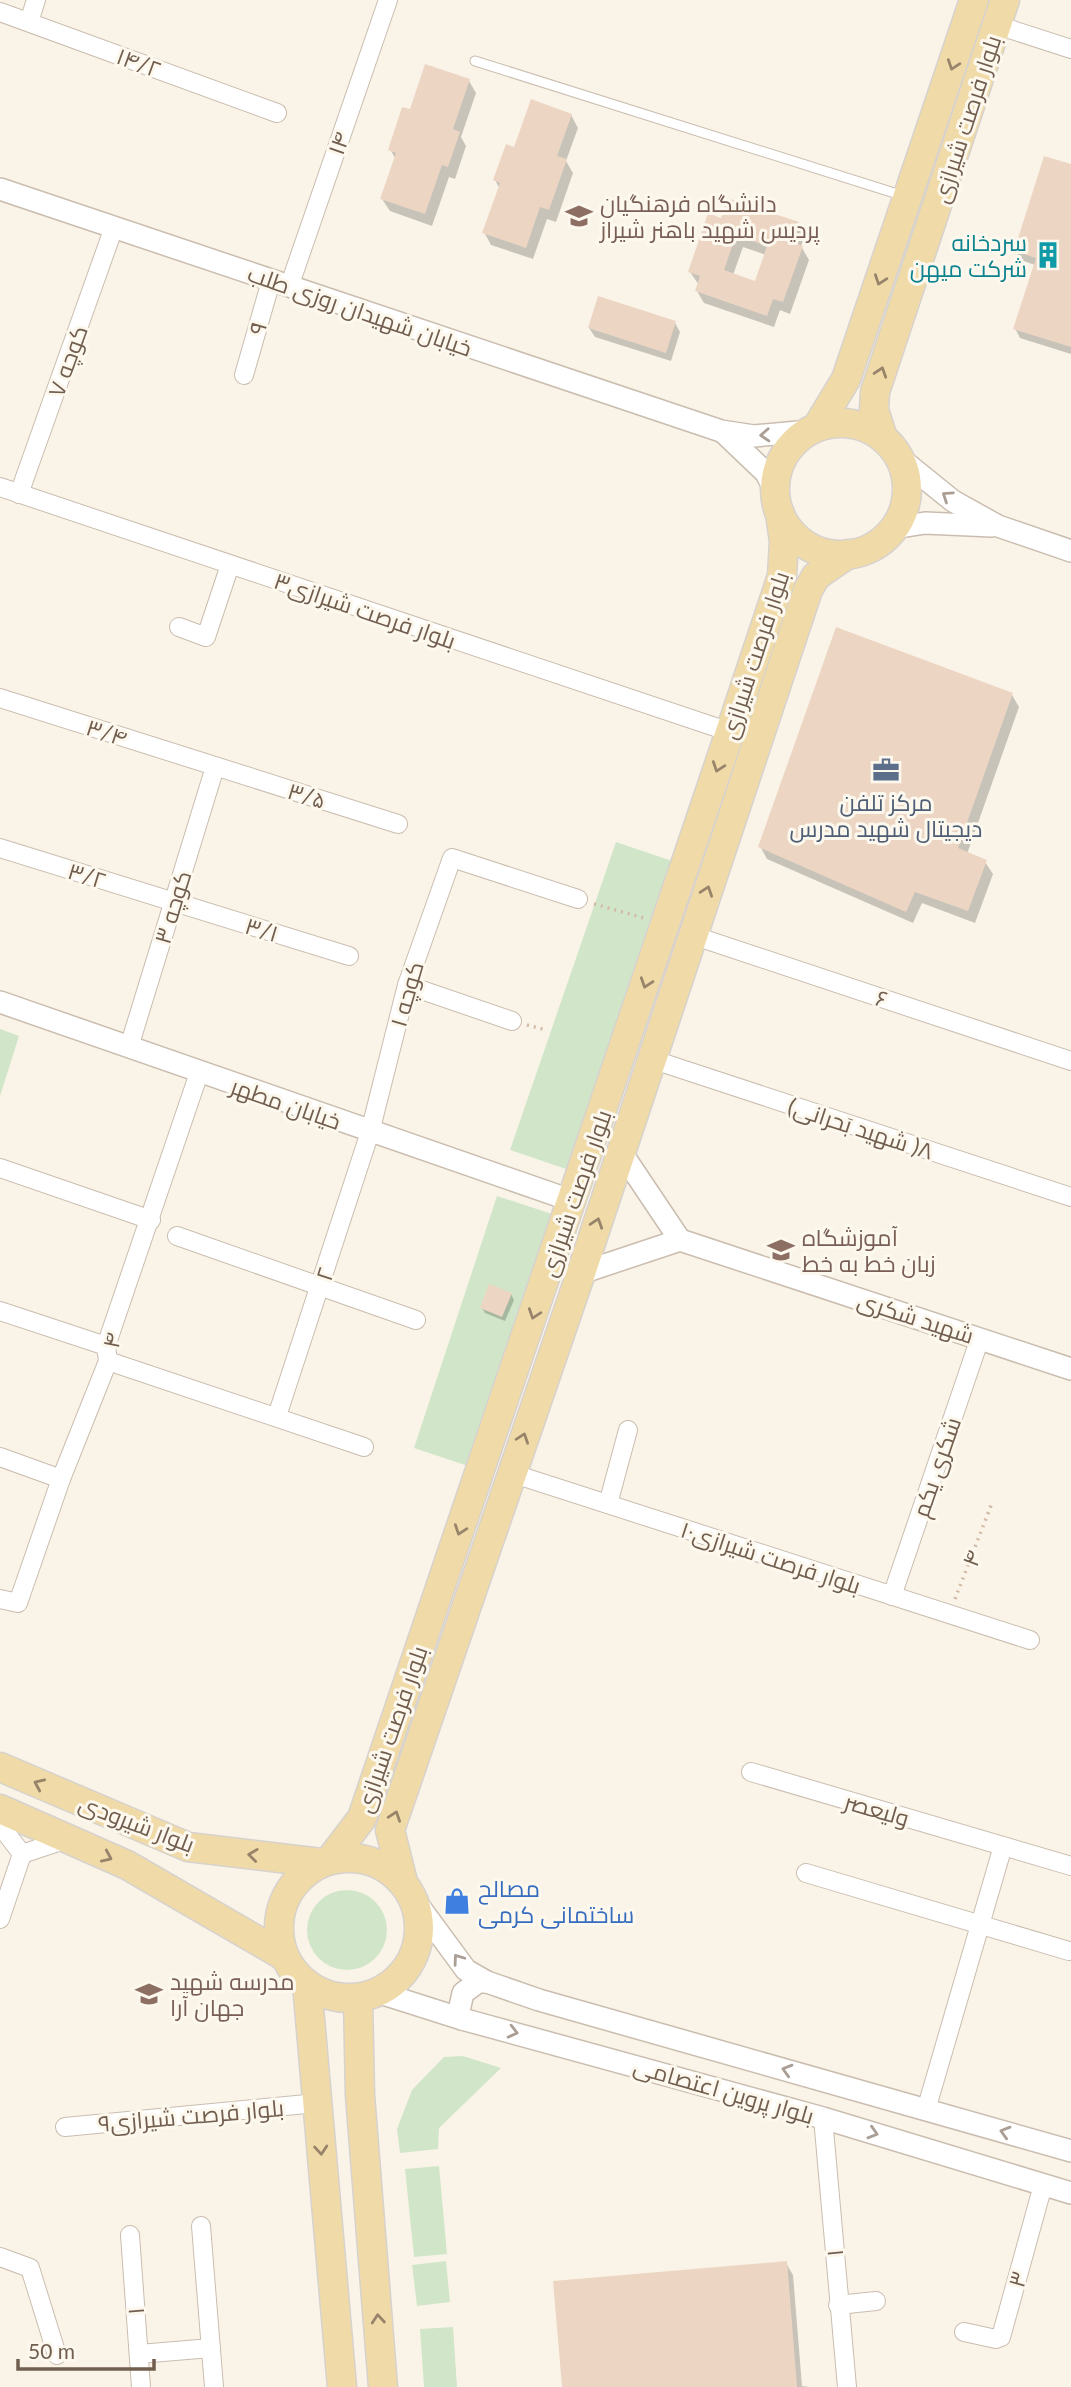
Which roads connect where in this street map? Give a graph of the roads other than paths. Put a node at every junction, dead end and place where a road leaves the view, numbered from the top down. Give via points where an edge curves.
1 (36, 0) edge
2 (388, 0) edge
3 (974, 0) edge
4 (0, 12) edge
5 (1001, 12) edge
6 (29, 22) junction
7 (1071, 49) edge
8 (475, 61) dead end
9 (277, 113) dead end
10 (0, 189) edge
11 (908, 197) junction
12 (114, 228) junction
13 (280, 284) junction
14 (244, 375) dead end
15 (813, 429) junction
16 (721, 431) junction
17 (883, 438) junction
18 (901, 460) junction
19 (0, 487) edge
20 (19, 494) junction
21 (777, 503) junction
22 (998, 526) junction
23 (894, 528) junction
24 (1071, 551) edge
25 (848, 554) junction
26 (230, 565) junction
27 (179, 627) dead end
28 (0, 698) edge
29 (730, 732) junction
30 (215, 766) junction
31 (398, 824) dead end
32 (0, 848) edge
33 (578, 899) road end
34 (174, 902) junction
35 (692, 936) junction
36 (349, 956) dead end
37 (407, 985) junction
38 (0, 1002) edge
39 (512, 1021) dead end
40 (129, 1047) junction
41 (651, 1059) junction
42 (1071, 1061) edge
43 (199, 1073) junction
44 (370, 1132) junction
45 (621, 1152) junction
46 (0, 1168) edge
47 (1071, 1197) edge
48 (573, 1201) junction
49 (150, 1220) junction
50 (177, 1236) dead end
51 (680, 1240) junction
52 (581, 1272) junction
53 (321, 1286) junction
54 (0, 1311) edge
55 (416, 1320) dead end
56 (980, 1338) junction
57 (107, 1354) junction
58 (1071, 1369) edge
59 (277, 1416) junction
60 (628, 1430) dead end
61 (364, 1447) dead end
62 (0, 1457) edge
63 (511, 1473) junction
64 (61, 1479) junction
65 (608, 1504) junction
66 (892, 1596) junction
67 (9, 1601) edge
68 (1030, 1640) dead end
69 (0, 1767) edge
70 (751, 1772) dead end
71 (0, 1809) edge
72 (0, 1825) edge
73 (66, 1839) junction
74 (1003, 1846) junction
75 (22, 1854) junction
76 (325, 1862) junction
77 (1071, 1866) edge
78 (806, 1873) dead end
79 (408, 1890) junction
80 (0, 1919) edge
81 (980, 1925) junction
82 (1069, 1951) dead end
83 (284, 1955) junction
84 (487, 1982) junction
85 (307, 1984) junction
86 (368, 1995) junction
87 (462, 2020) junction
88 (359, 2061) junction
89 (314, 2067) junction
90 (317, 2103) junction
91 (926, 2110) junction
92 (823, 2118) junction
93 (65, 2127) dead end
94 (1070, 2149) edge
95 (1043, 2185) junction
96 (1071, 2193) edge
97 (201, 2226) dead end
98 (130, 2235) dead end
99 (0, 2256) edge
100 (876, 2301) dead end
101 (838, 2305) junction
102 (964, 2332) dead end
103 (211, 2348) junction
104 (139, 2354) junction
105 (57, 2356) dead end
106 (141, 2387) edge
107 (214, 2387) edge
108 (342, 2387) edge
109 (383, 2387) edge
110 (846, 2387) edge

1 - 6 street
2 - 13 street, ۱۴
3 -> 11 main road, بلوار فرصت شیرازی
4 - 6 street, ۱۴/۲
5 - 7 street
17 -> 5 main road, بلوار فرصت شیرازی via 874,410 875,392
6 - 9 street, ۱۴/۲
8 - 11 lane
10 - 12 street, خیابان شهیدان روزی طلب
11 -> 15 main road, بلوار فرصت شیرازی via 846,379
12 - 13 street, خیابان شهیدان روزی طلب
12 - 20 street, کوچه ۷
13 - 14 street, ۹
13 - 16 street, خیابان شهیدان روزی طلب
15 -> 16 street, خیابان شهیدان روزی طلب via 754,436
15 - 17 main road via 848,423
15 - 21 main road via 784,456
16 - 21 street, خیابان شهیدان روزی طلب via 766,473
17 - 18 main road
22 -> 18 street via 945,495
18 - 23 main road via 907,495
19 - 20 street, ۳بلوار فرصت شیرازی
20 - 26 street, ۳بلوار فرصت شیرازی
21 - 25 main road via 795,536 811,548
21 - 29 main road, بلوار فرصت شیرازی via 784,541 782,576
22 - 23 street via 925,523
22 - 24 street
23 - 25 main road via 873,546
35 -> 25 main road, بلوار فرصت شیرازی via 808,590 817,576
26 - 27 street via 206,636
26 - 29 street, ۳بلوار فرصت شیرازی
28 - 30 street, ۳/۴
29 -> 48 main road, بلوار فرصت شیرازی
30 - 31 street, ۳/۵
30 - 34 street, کوچه ۳
32 - 34 street, ۳/۲
33 - 37 street, کوچه ۱ via 452,858
34 - 36 street, ۳/۱
34 - 40 street, کوچه ۳
35 - 41 main road, بلوار فرصت شیرازی
35 - 42 street, ۶
37 - 39 street
37 - 44 street, کوچه ۱
38 - 40 street, خیابان مطهر
40 - 43 street, خیابان مطهر
41 - 45 main road, بلوار فرصت شیرازی
41 - 47 street, (شهید بَحرانی )۸
43 - 44 street, خیابان مطهر
43 - 49 street, ۴
44 - 48 street, خیابان مطهر
44 - 53 street, ۲
45 - 51 street
52 -> 45 main road, بلوار فرصت شیرازی
46 - 49 street
48 -> 76 main road, بلوار فرصت شیرازی via 362,1818
49 - 57 street, ۴
50 - 53 street
51 - 52 street
51 - 56 street, شهید شکری
63 -> 52 main road, بلوار فرصت شیرازی
53 - 55 street
53 - 59 street, ۲
54 - 57 street
56 - 58 street, شهید شکری
56 - 66 street, شکری یکم
57 - 59 street
57 - 64 street, ۴
59 - 61 street
60 - 65 street
62 - 64 street
63 - 65 street, بلوار فرصت شیرازی۱۰
79 -> 63 main road, بلوار فرصت شیرازی via 390,1830
64 - 67 street, ۴
65 - 66 street, بلوار فرصت شیرازی۱۰
66 - 68 street, بلوار فرصت شیرازی۱۰
76 -> 69 main road, بلوار شیرودی via 188,1847
70 - 74 street, ولیعصر
71 - 73 main road, بلوار شیرودی
72 - 75 street
73 - 75 street
73 -> 83 main road, بلوار شیرودی via 127,1865
74 - 77 street, ولیعصر
74 - 81 street
75 - 80 street
76 - 79 main road via 356,1857 374,1861
76 - 83 main road via 305,1872 283,1902 279,1938
78 - 81 street
84 -> 79 street, بلوار پروین اعتصامی via 466,1970
79 - 86 main road via 419,1919 411,1961 397,1979
81 - 82 street
81 - 91 street
83 - 85 main road via 293,1972
84 - 87 street via 478,1982 463,1993
91 -> 84 street, بلوار پروین اعتصامی
85 - 86 main road via 331,1996
85 - 89 main road
86 - 87 street, بلوار پروین اعتصامی
86 - 88 main road
87 -> 92 street, بلوار پروین اعتصامی
88 - 89 main road via 335,2051
109 -> 88 main road
89 - 90 main road
90 - 93 street, ۹بلوار فرصت شیرازی
90 -> 108 main road
94 -> 91 street, بلوار پروین اعتصامی
92 -> 95 street, بلوار پروین اعتصامی
92 - 101 street, ۱
95 - 96 street, بلوار پروین اعتصامی
95 - 102 street, ۳ via 1001,2337
97 - 103 street
98 - 104 street, ۱
99 - 105 street via 30,2268
100 - 101 street
101 - 110 street, ۱
103 - 104 street
103 - 107 street
104 - 106 street, ۱

